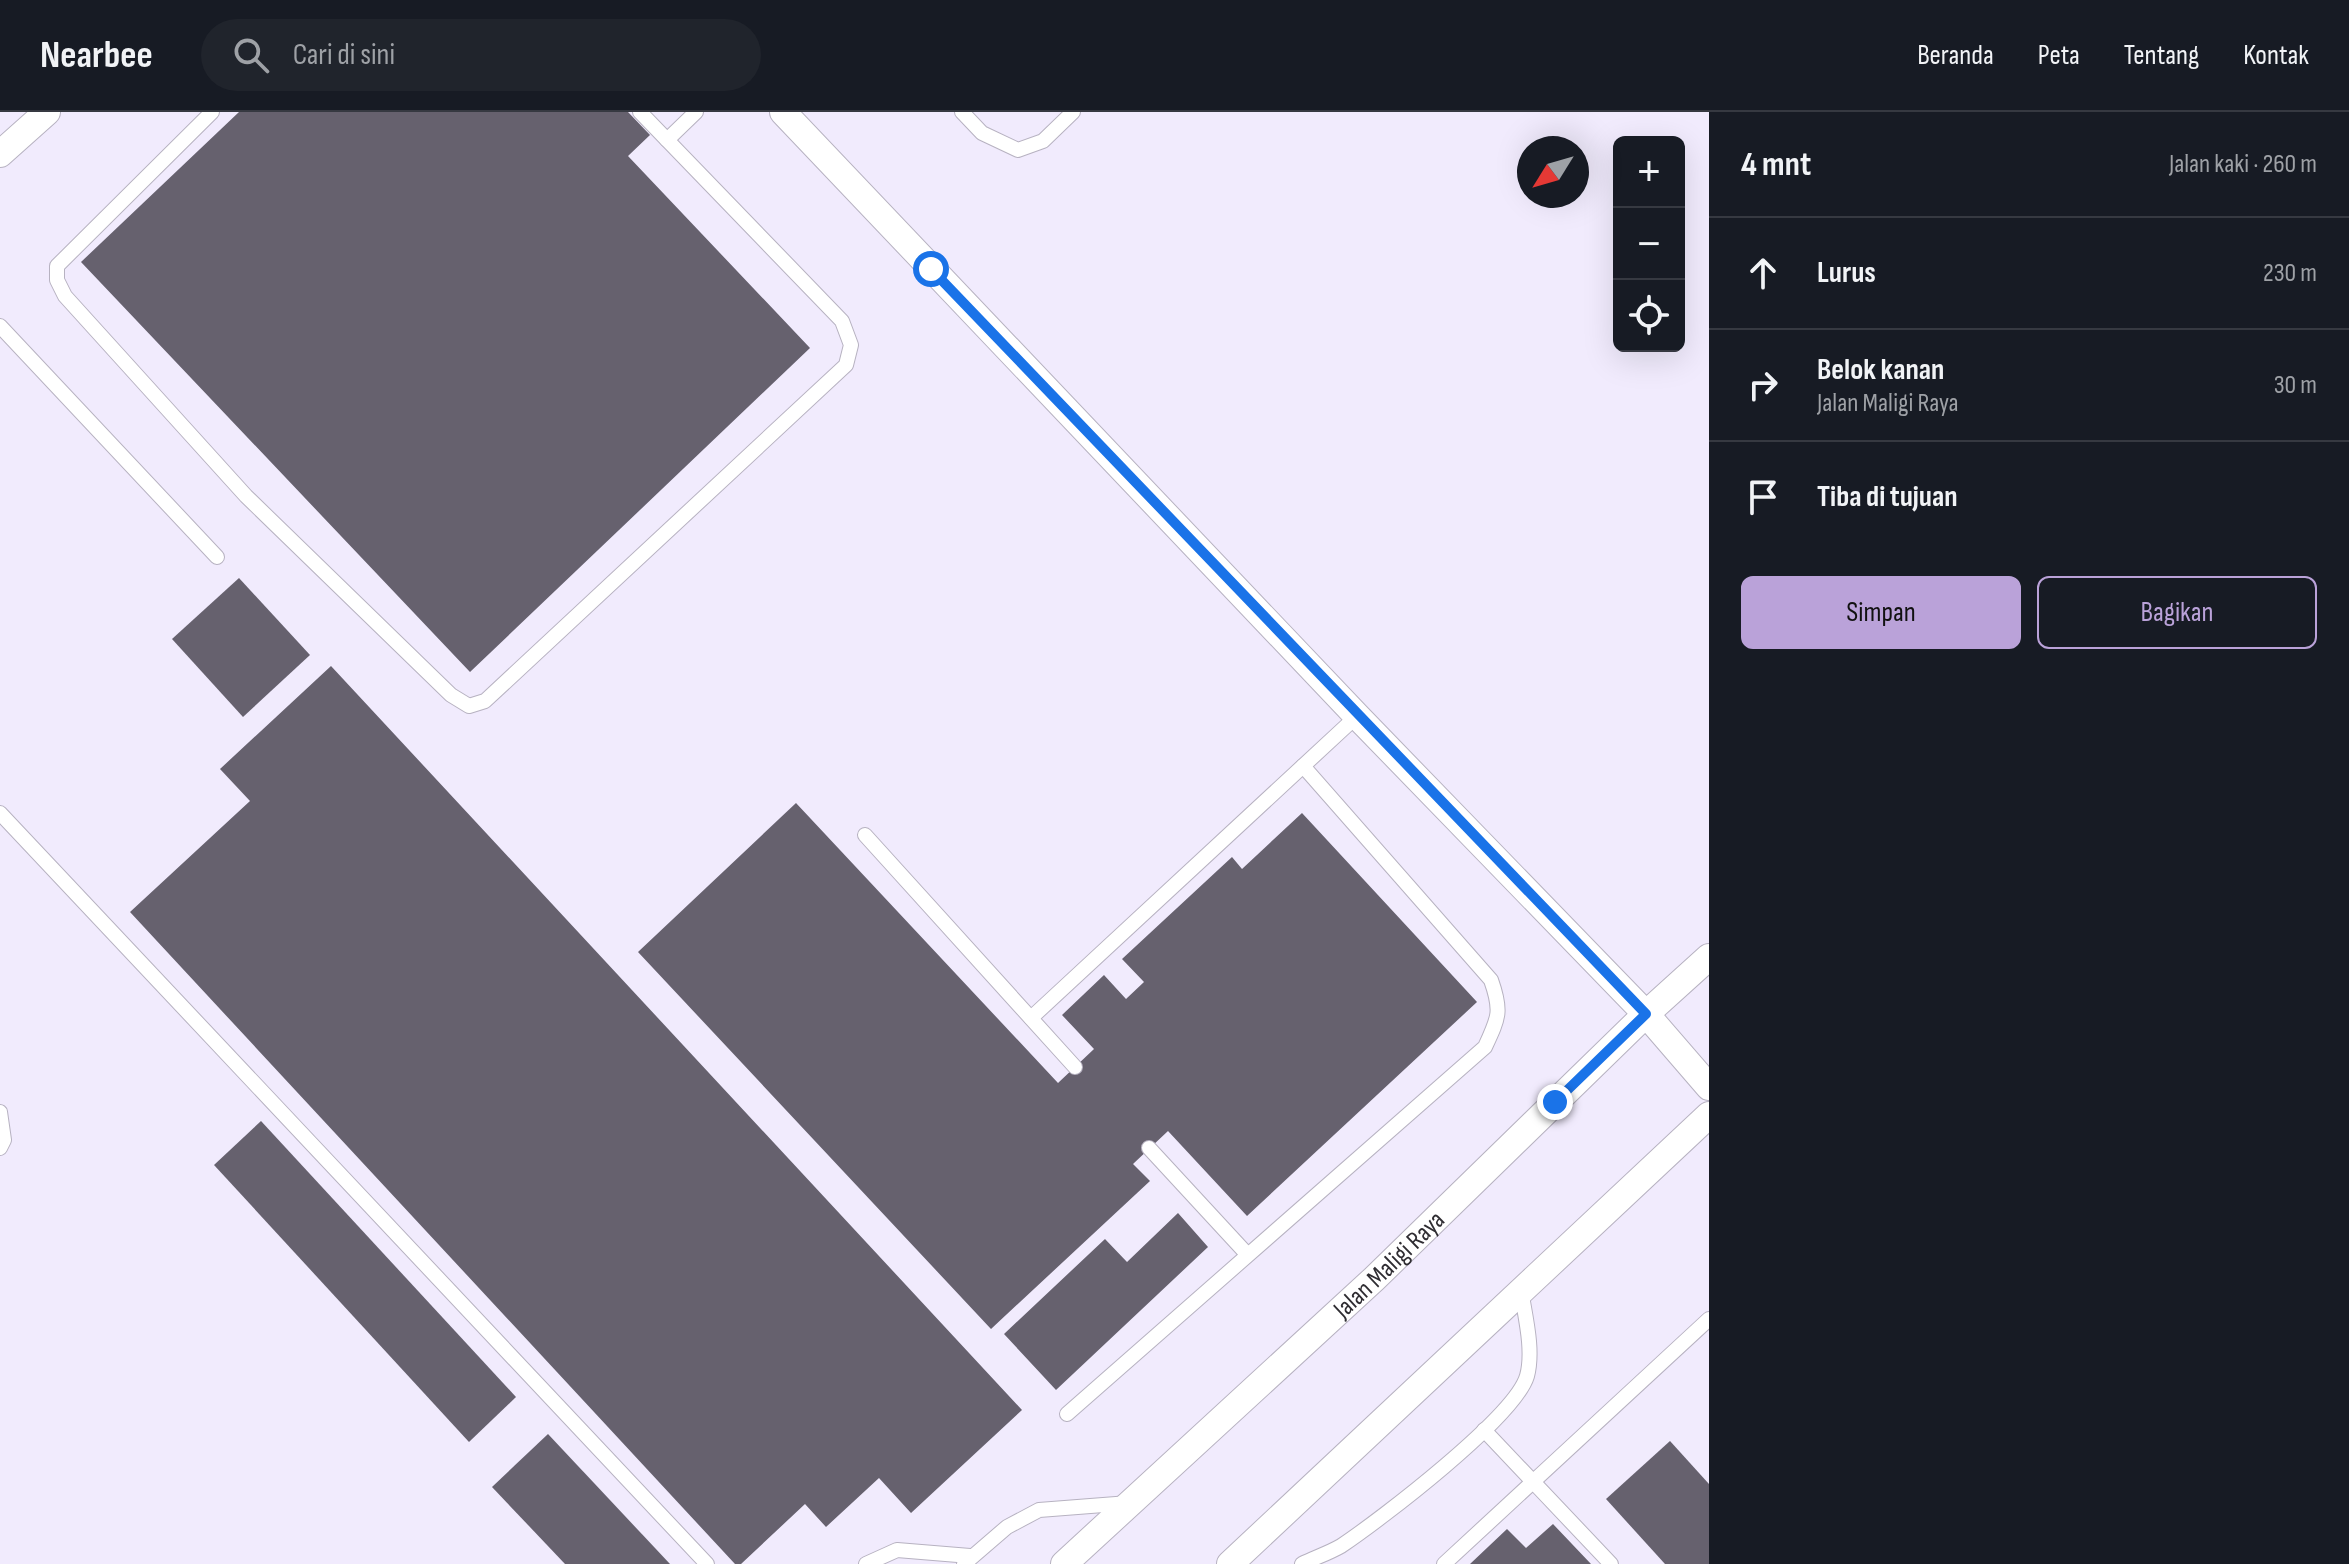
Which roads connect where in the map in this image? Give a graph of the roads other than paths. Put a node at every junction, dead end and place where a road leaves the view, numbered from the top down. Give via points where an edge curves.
1 (47, 112) edge
2 (212, 112) edge
3 (640, 112) edge
4 (696, 112) edge
5 (783, 112) edge
6 (962, 112) edge
7 (1073, 112) edge
8 (667, 140) junction
9 (0, 154) edge
10 (0, 326) edge
11 (217, 557) dead end
12 (1357, 716) junction
13 (1303, 766) junction
14 (0, 813) edge
15 (865, 835) dead end
16 (1709, 957) edge
17 (1646, 1014) junction
18 (1031, 1018) junction
19 (1075, 1067) dead end
20 (1709, 1087) edge
21 (0, 1112) edge
22 (1709, 1115) edge
23 (0, 1148) edge
24 (1149, 1148) dead end
25 (1246, 1253) junction
26 (1521, 1289) junction
27 (1709, 1319) edge
28 (1067, 1414) dead end
29 (1484, 1430) junction
30 (1534, 1483) junction
31 (1134, 1503) junction
32 (967, 1560) edge
33 (707, 1564) edge
34 (866, 1564) edge
35 (1064, 1564) edge
36 (1230, 1564) edge
37 (1302, 1564) edge
38 (1444, 1564) edge
39 (1611, 1564) edge

1 - 9 street
2 - 8 lane via 57,266 57,280 65,296 246,496 451,695 469,706 485,701 846,365 851,345 842,321
3 - 8 lane
4 - 8 lane
5 - 12 street
6 - 7 lane via 982,133 1018,150 1043,141
10 - 11 lane
12 - 13 lane
12 - 17 street
13 - 18 lane
13 - 25 lane via 1491,980 1500,1005 1485,1047
14 - 33 lane
15 - 18 lane
16 - 17 street, Jalan Maligi Raya
17 - 20 street
17 - 31 street, Jalan Maligi Raya
18 - 19 lane
21 - 23 lane
22 - 26 street
24 - 25 lane
25 - 28 lane
26 - 29 lane via 1527,1375 1517,1396
26 - 36 street
27 - 30 lane
29 - 30 lane
29 - 37 lane via 1340,1547
30 - 38 lane
30 - 39 lane
31 - 32 lane via 1039,1510 1007,1527
31 - 35 street, Jalan Maligi Raya
32 - 34 lane via 897,1550

